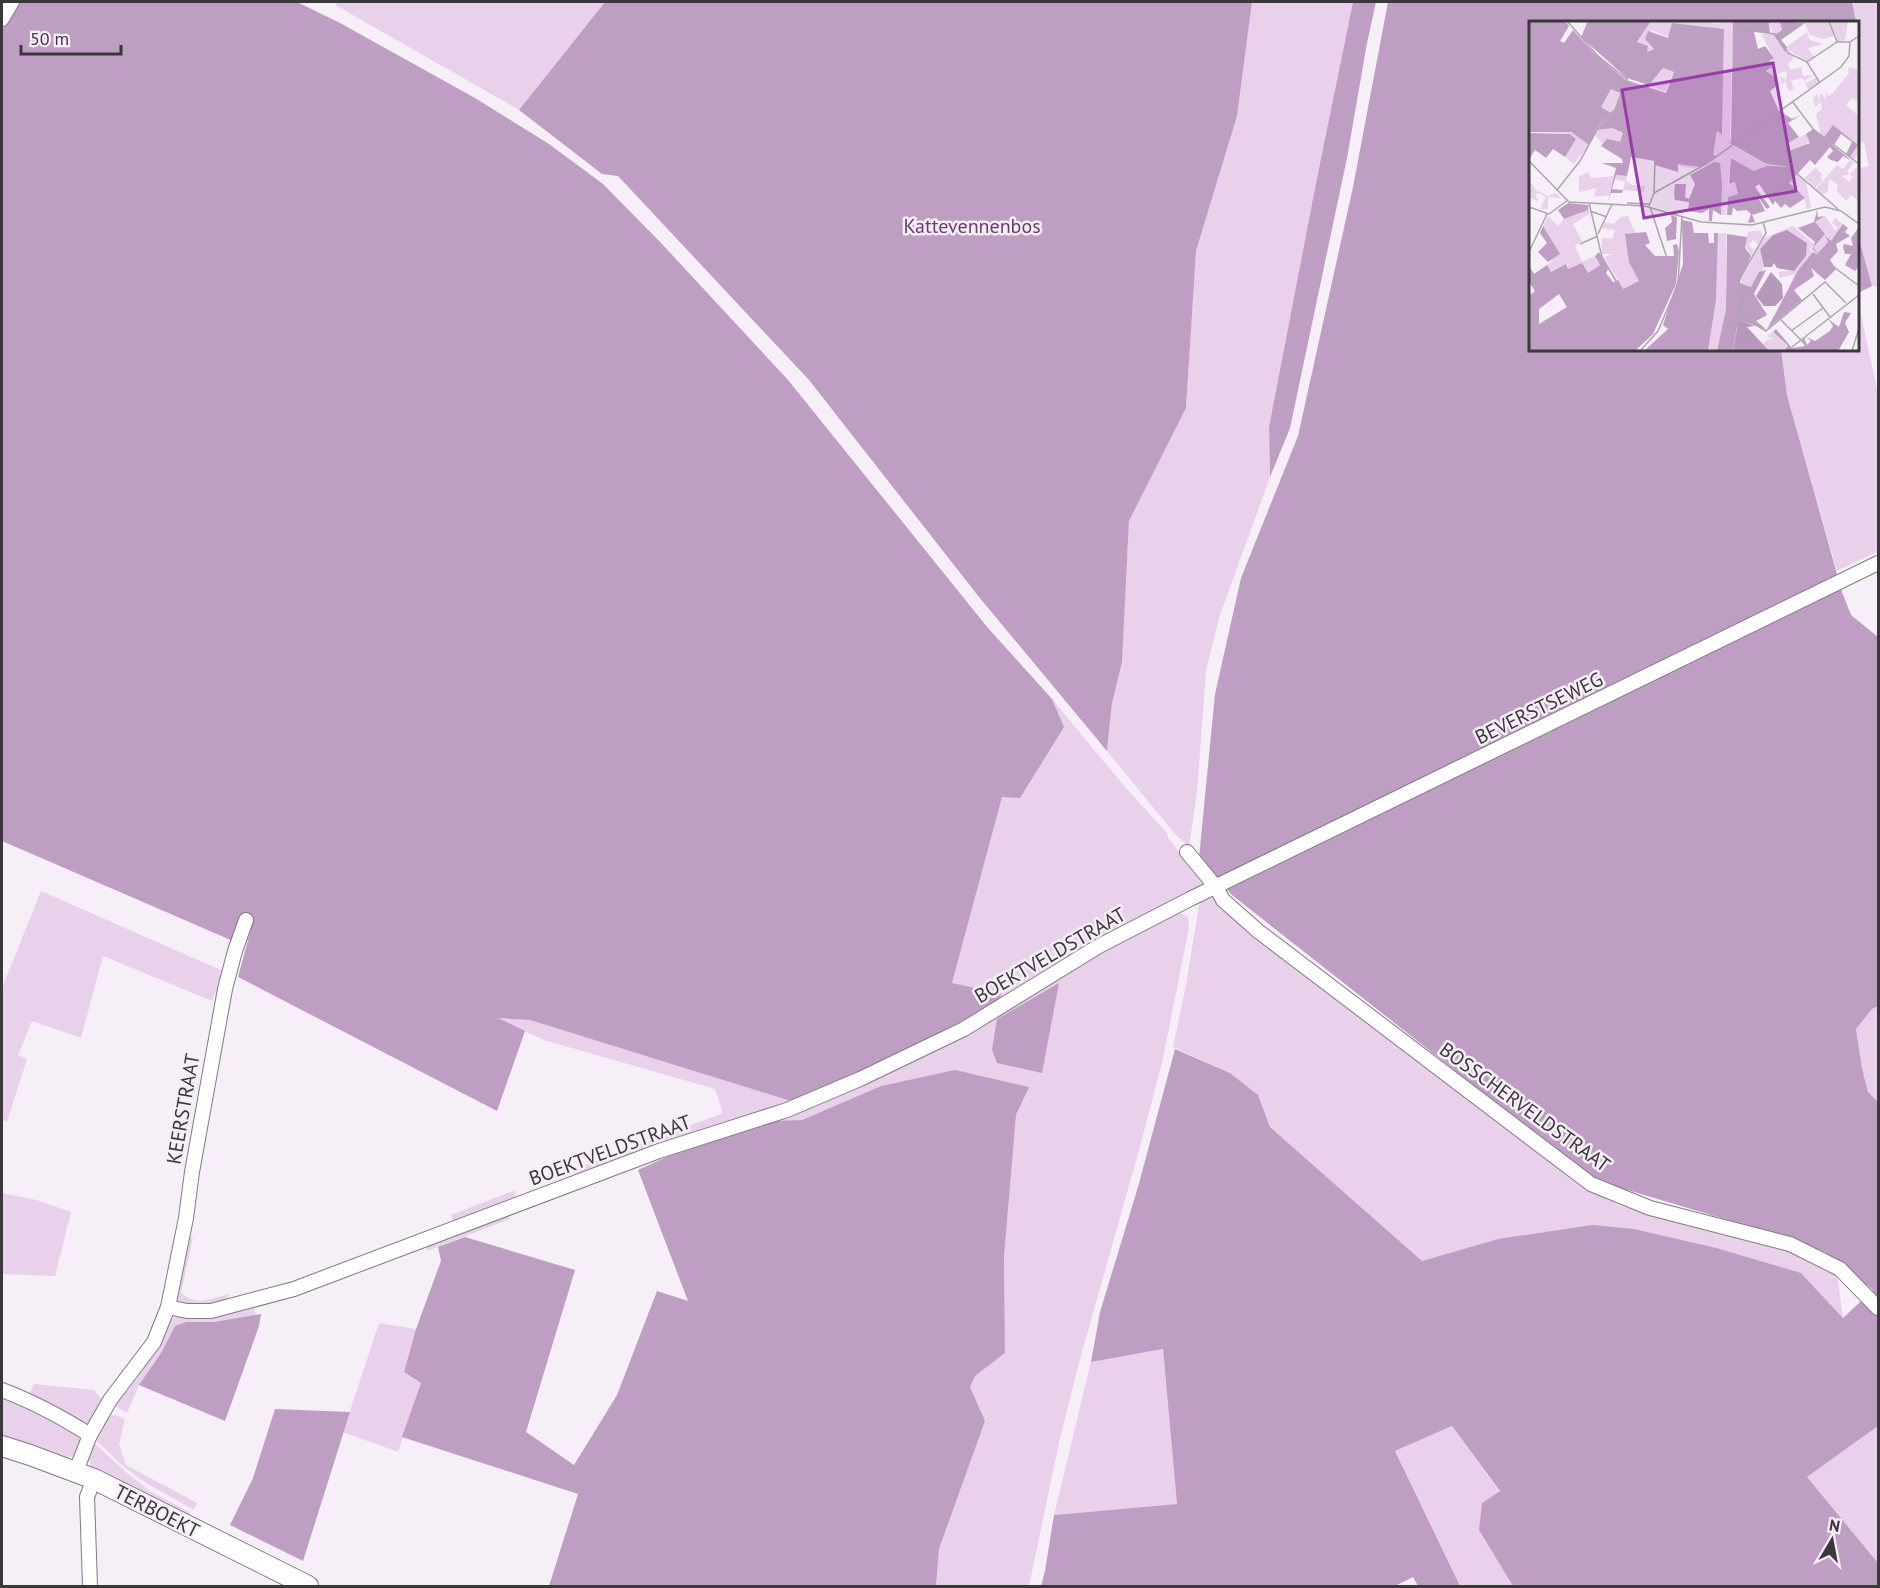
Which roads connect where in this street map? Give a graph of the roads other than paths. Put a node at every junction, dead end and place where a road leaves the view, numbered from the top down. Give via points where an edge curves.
1 (12, 2) edge
2 (2, 19) edge
3 (1878, 563) edge
4 (1187, 852) dead end
5 (1216, 887) junction
6 (246, 920) dead end
7 (168, 1306) junction
8 (1878, 1308) edge
9 (2, 1390) edge
10 (90, 1435) junction
11 (2, 1446) edge
12 (85, 1475) junction
13 (90, 1587) edge
14 (308, 1587) edge

1 - 2 street
3 - 5 street, BEVERSTSEWEG
4 - 5 street, BOSSCHERVELDSTRAAT
5 - 7 street, BOEKTVELDSTRAAT via 1099,946 964,1029 797,1105 659,1151 294,1289 211,1311
5 - 8 street, BOSSCHERVELDSTRAAT via 1223,900 1258,931 1591,1184 1650,1208 1790,1244 1840,1269
6 - 7 street, KEERSTRAAT via 225,989
7 - 10 street via 154,1342 110,1400
9 - 10 street via 55,1412
10 - 12 street
11 - 12 main road, TERBOEKT
12 - 13 street
12 - 14 main road, TERBOEKT

